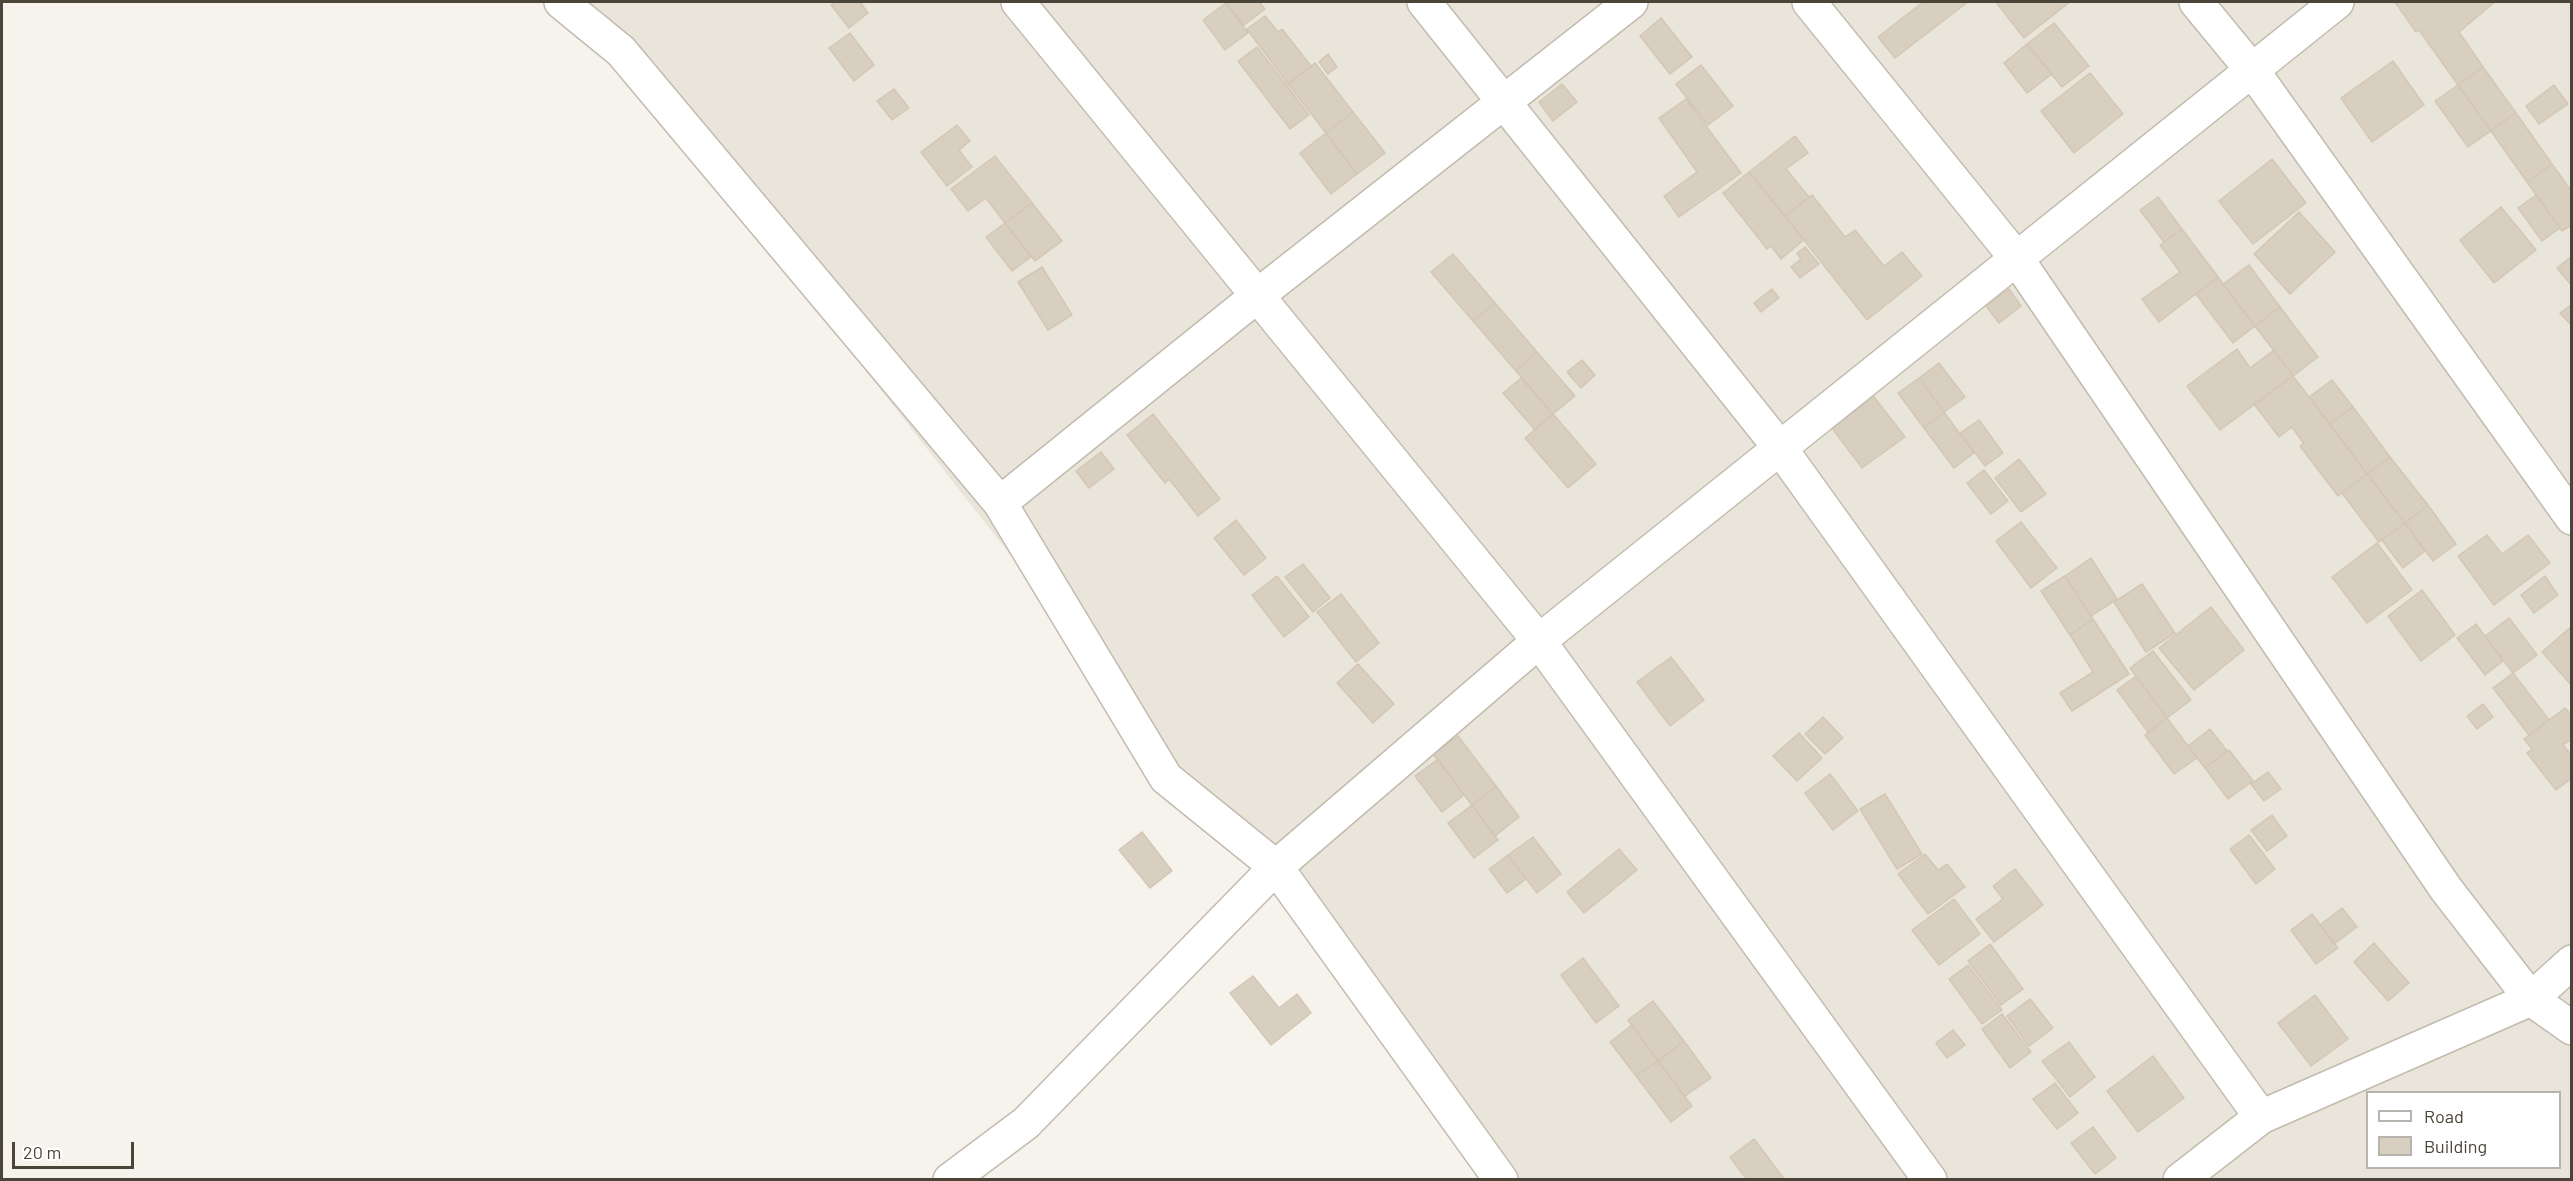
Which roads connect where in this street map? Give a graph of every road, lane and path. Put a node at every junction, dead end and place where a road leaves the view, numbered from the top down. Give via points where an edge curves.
1 (561, 2) edge
2 (1018, 2) edge
3 (1424, 2) edge
4 (1631, 2) edge
5 (1809, 2) edge
6 (2196, 2) edge
7 (2337, 2) edge
8 (2252, 70) junction
9 (1504, 102) junction
10 (2017, 259) junction
11 (1257, 296) junction
12 (1780, 448) junction
13 (1000, 503) junction
14 (2571, 518) edge
15 (1539, 641) junction
16 (1276, 867) junction
17 (2571, 962) edge
18 (2531, 999) junction
19 (2571, 1028) edge
20 (2261, 1117) junction
21 (950, 1179) edge
22 (1501, 1179) edge
23 (1930, 1179) edge
24 (2180, 1179) edge

1 - 13 street via 621,51
2 - 11 street
3 - 9 street
4 - 9 street
5 - 10 street
6 - 8 street
7 - 8 street
8 - 10 street
8 - 14 street
9 - 11 street
9 - 12 street
10 - 12 street
10 - 18 street via 2446,889
11 - 13 street
11 - 15 street
12 - 15 street
12 - 20 street
13 - 16 street via 1166,778
15 - 16 street
15 - 23 street
16 - 21 street via 1026,1123
16 - 22 street
17 - 18 street
18 - 19 street
18 - 20 street
20 - 24 street

